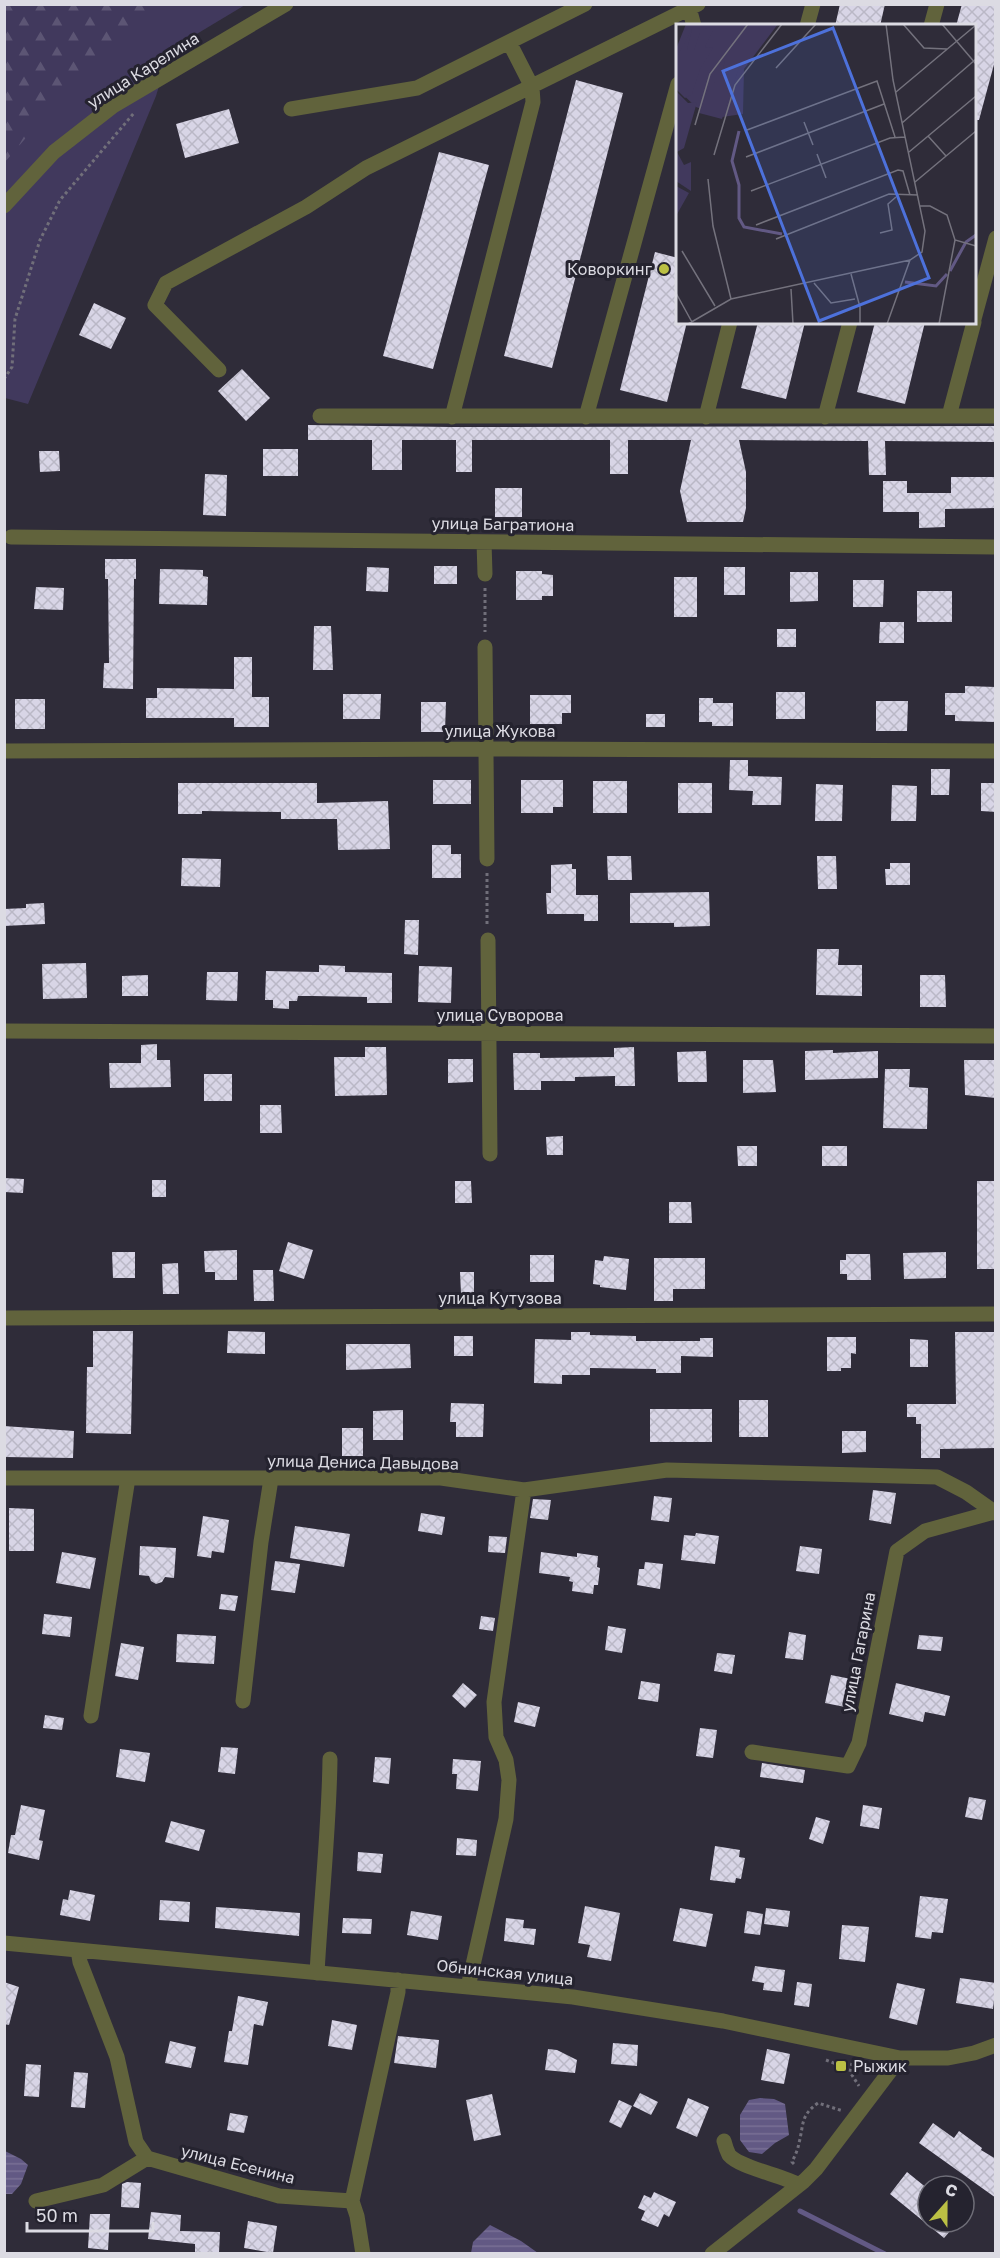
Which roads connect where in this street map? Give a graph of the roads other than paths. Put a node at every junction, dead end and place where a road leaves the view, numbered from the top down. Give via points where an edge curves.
1 (286, 4) edge
2 (585, 4) edge
3 (813, 4) edge
4 (937, 4) edge
5 (692, 6) edge
6 (694, 24) edge
7 (808, 24) edge
8 (932, 24) edge
9 (509, 42) junction
10 (532, 87) junction
11 (676, 91) edge
12 (291, 109) dead end
13 (4, 206) edge
14 (996, 238) edge
15 (976, 313) edge
16 (729, 324) edge
17 (849, 324) edge
18 (973, 324) edge
19 (219, 370) dead end
20 (320, 416) dead end
21 (950, 416) junction
22 (996, 416) edge
23 (452, 417) junction
24 (586, 417) junction
25 (706, 417) junction
26 (825, 417) junction
27 (11, 537) dead end
28 (484, 542) junction
29 (996, 547) edge
30 (484, 574) road end
31 (485, 647) road end
32 (485, 749) junction
33 (4, 751) edge
34 (996, 751) edge
35 (486, 859) road end
36 (488, 940) road end
37 (4, 1031) edge
38 (489, 1033) junction
39 (996, 1036) edge
40 (490, 1154) dead end
41 (996, 1314) edge
42 (4, 1318) edge
43 (4, 1478) edge
44 (128, 1478) junction
45 (271, 1479) junction
46 (524, 1490) junction
47 (995, 1513) edge
48 (243, 1701) dead end
49 (91, 1716) dead end
50 (752, 1752) dead end
51 (330, 1759) dead end
52 (4, 1943) edge
53 (78, 1950) junction
54 (317, 1972) junction
55 (398, 1980) junction
56 (468, 1987) junction
57 (996, 2045) edge
58 (900, 2058) junction
59 (724, 2141) dead end
60 (147, 2158) junction
61 (802, 2183) junction
62 (36, 2201) dead end
63 (352, 2201) junction
64 (363, 2253) edge
65 (712, 2253) edge

1 - 13 street, улица Карелина via 113,106 54,152
2 - 9 street
3 - 7 street
4 - 8 street
5 - 6 street
5 - 10 street
9 - 10 street
9 - 12 street via 417,88
10 - 19 street via 366,168 306,207 166,283 155,305
10 - 23 street via 533,102
11 - 24 street
14 - 15 street
16 - 25 street
17 - 26 street
18 - 21 street
20 - 23 street
21 - 22 street
21 - 26 street
23 - 24 street
24 - 25 street
25 - 26 street
27 - 28 street, улица Багратиона
28 - 29 street, улица Багратиона
28 - 30 street
31 - 32 street
32 - 33 street, улица Жукова
32 - 34 street, улица Жукова
32 - 35 street
36 - 38 street
37 - 38 street, улица Суворова
38 - 39 street, улица Суворова
38 - 40 street
41 - 42 street, улица Кутузова
43 - 44 street, улица Дениса Давыдова
44 - 45 street, улица Дениса Давыдова
44 - 49 street
45 - 46 street, улица Дениса Давыдова via 441,1478
45 - 48 street
46 - 47 street, улица Дениса Давыдова via 667,1470 937,1477
46 - 56 street via 494,1702 496,1737 509,1780 506,1819
47 - 50 street, улица Гагарина via 926,1531 897,1551 859,1743 848,1766
51 - 54 street
52 - 53 street, Обнинская улица
53 - 54 street, Обнинская улица
53 - 60 street via 117,2057 136,2142
54 - 55 street, Обнинская улица
55 - 56 street, Обнинская улица
55 - 63 street
56 - 58 street, Обнинская улица via 573,1997 723,2021
57 - 58 street, Обнинская улица via 948,2058
58 - 61 street
59 - 61 street via 730,2156 756,2169
60 - 62 street via 103,2185
60 - 63 street, улица Есенина via 279,2196
61 - 65 street
63 - 64 street

